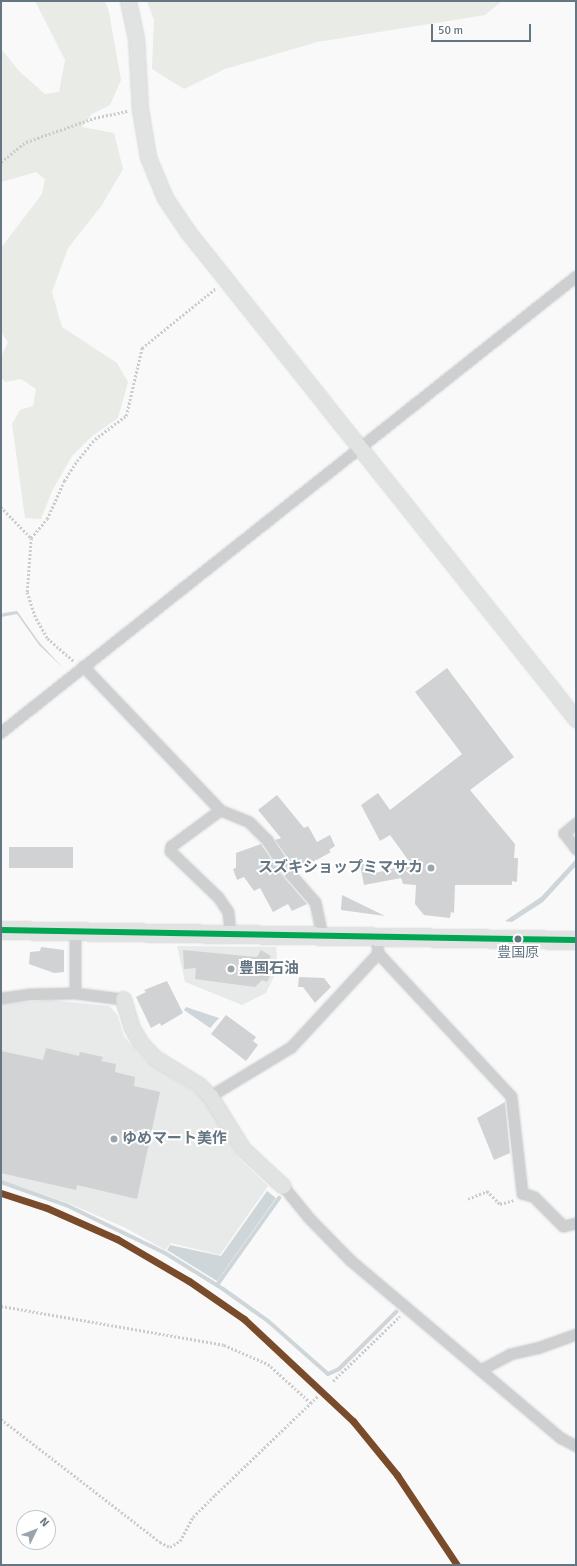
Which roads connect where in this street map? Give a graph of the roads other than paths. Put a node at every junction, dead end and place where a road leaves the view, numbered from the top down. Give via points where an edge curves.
1 (128, 1) edge
2 (576, 276) edge
3 (359, 448) junction
4 (83, 666) junction
5 (576, 720) edge
6 (1, 732) edge
7 (220, 810) junction
8 (576, 823) edge
9 (576, 849) edge
10 (1, 930) edge
11 (75, 931) junction
12 (230, 932) junction
13 (322, 934) junction
14 (376, 935) junction
15 (576, 940) edge
16 (378, 953) junction
17 (75, 993) junction
18 (1, 998) edge
19 (123, 999) joint
20 (210, 1096) junction
21 (283, 1186) joint
22 (576, 1223) edge
23 (576, 1334) edge
24 (480, 1370) junction
25 (576, 1446) edge

1 - 3 street via 136,38 140,109 148,157 165,198 188,232
2 - 3 street
3 - 4 street
3 - 5 street
4 - 6 street
4 - 7 street
7 - 12 street via 171,846 170,851 218,897 228,912
7 - 13 street via 249,822 267,840 286,869 315,902
8 - 9 street via 564,833
10 - 11 main road
11 - 12 main road
11 - 17 street
12 - 13 main road
13 - 14 main road
14 - 15 main road
14 - 16 street
16 - 20 street via 291,1047
16 - 22 street via 511,1096 522,1193 534,1197 563,1226
17 - 18 street via 29,994
17 - 19 street
19 - 20 street via 131,1026 140,1042 155,1058 199,1085
20 - 21 street via 242,1149
21 - 24 street via 308,1217 350,1260
23 - 24 street via 537,1348 510,1354
24 - 25 street via 561,1438

